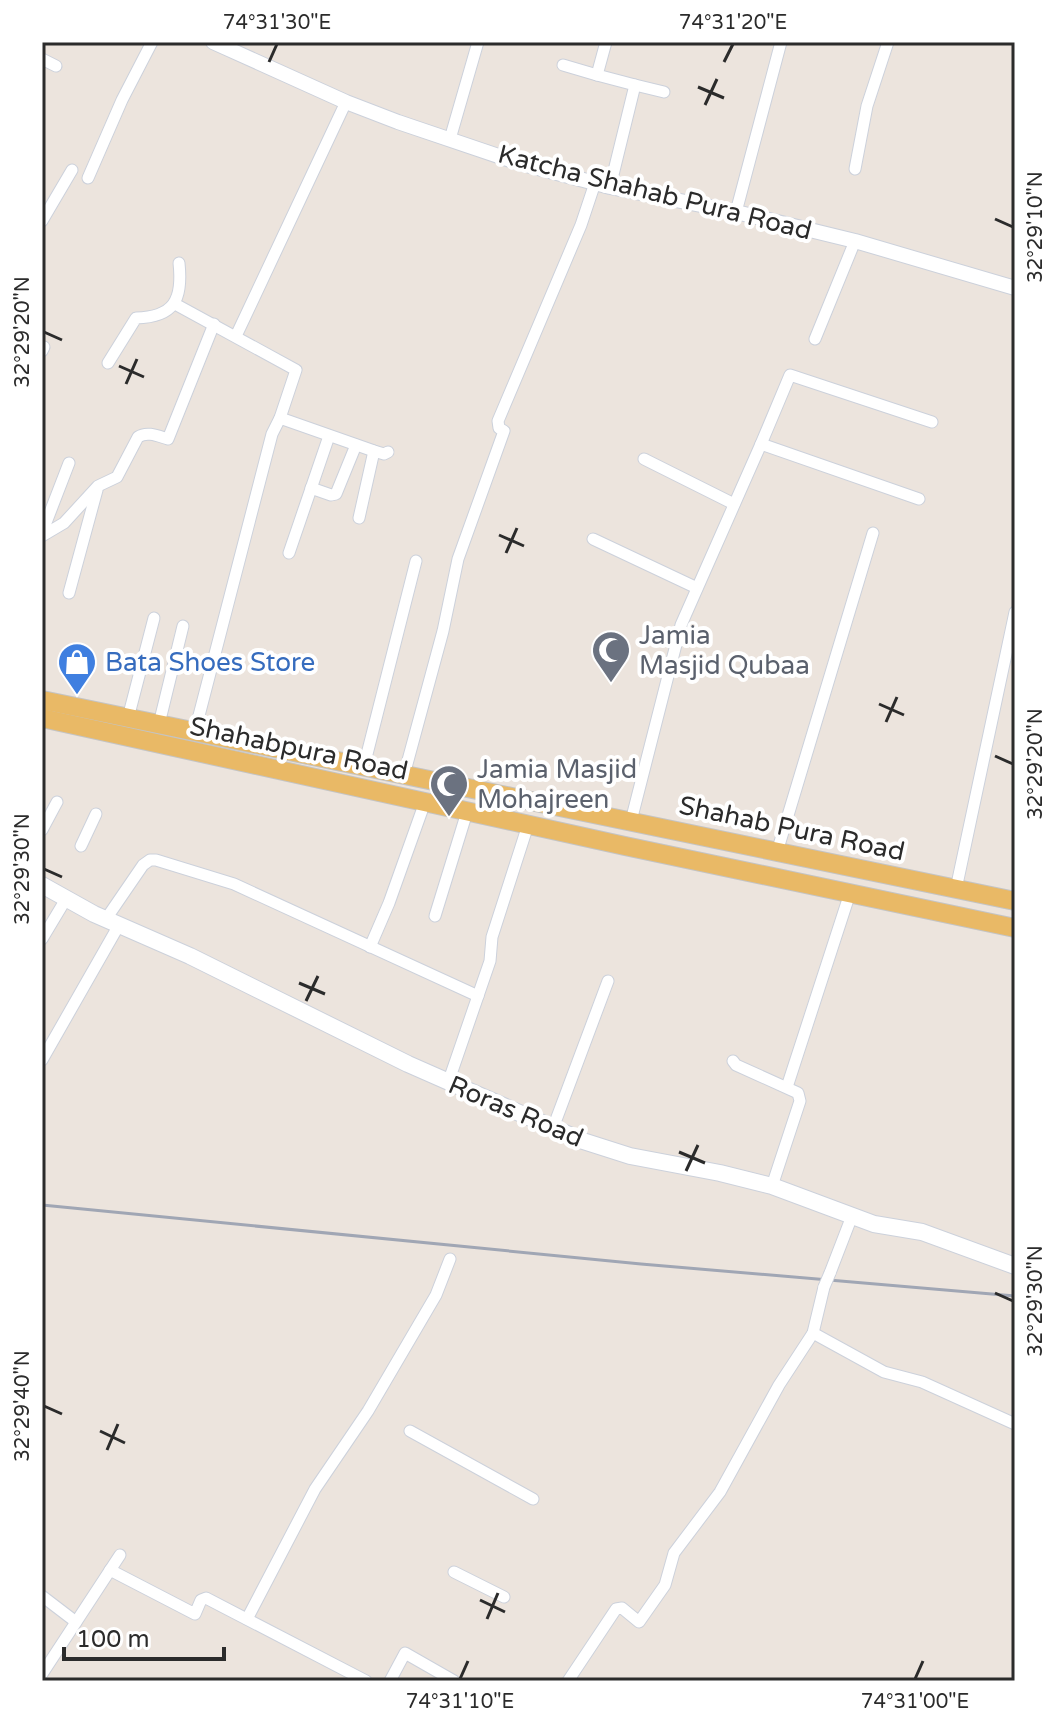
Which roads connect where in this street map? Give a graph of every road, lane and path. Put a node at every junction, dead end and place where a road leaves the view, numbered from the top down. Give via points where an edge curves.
1 (152, 42) edge
2 (213, 42) edge
3 (478, 42) edge
4 (606, 42) edge
5 (781, 42) edge
6 (888, 42) edge
7 (42, 59) edge
8 (563, 65) dead end
9 (56, 66) dead end
10 (597, 75) junction
11 (635, 85) junction
12 (664, 92) dead end
13 (346, 102) junction
14 (450, 139) junction
15 (855, 169) dead end
16 (72, 170) dead end
17 (88, 178) dead end
18 (595, 183) junction
19 (610, 187) junction
20 (736, 212) junction
21 (42, 221) edge
22 (855, 241) junction
23 (179, 263) dead end
24 (1015, 288) edge
25 (175, 304) junction
26 (214, 324) junction
27 (236, 336) junction
28 (815, 339) dead end
29 (108, 363) dead end
30 (280, 418) junction
31 (932, 422) dead end
32 (329, 436) junction
33 (761, 444) junction
34 (356, 445) junction
35 (374, 451) junction
36 (388, 452) dead end
37 (644, 459) dead end
38 (69, 463) dead end
39 (98, 486) junction
40 (311, 488) junction
41 (919, 499) dead end
42 (734, 504) junction
43 (359, 518) dead end
44 (873, 533) dead end
45 (42, 535) edge
46 (593, 539) dead end
47 (289, 553) dead end
48 (416, 561) dead end
49 (697, 588) junction
50 (69, 593) dead end
51 (1015, 612) edge
52 (154, 618) dead end
53 (183, 626) dead end
54 (1010, 660) edge
55 (42, 700) edge
56 (42, 718) edge
57 (128, 718) junction
58 (159, 724) junction
59 (183, 736) junction
60 (216, 736) junction
61 (215, 756) junction
62 (364, 766) junction
63 (404, 775) junction
64 (57, 802) dead end
65 (425, 802) junction
66 (467, 812) junction
67 (96, 814) dead end
68 (631, 821) junction
69 (528, 825) junction
70 (42, 830) edge
71 (81, 846) dead end
72 (777, 852) junction
73 (42, 885) edge
74 (956, 889) junction
75 (850, 893) junction
76 (66, 899) junction
77 (1015, 901) edge
78 (951, 914) junction
79 (435, 916) dead end
80 (112, 922) junction
81 (1015, 928) edge
82 (42, 939) edge
83 (370, 947) junction
84 (608, 981) dead end
85 (478, 996) junction
86 (42, 1060) edge
87 (733, 1061) dead end
88 (448, 1083) junction
89 (787, 1087) junction
90 (553, 1128) junction
91 (772, 1186) junction
92 (852, 1216) junction
93 (450, 1259) dead end
94 (1015, 1266) edge
95 (813, 1333) junction
96 (1015, 1424) edge
97 (410, 1431) dead end
98 (533, 1499) dead end
99 (120, 1555) dead end
100 (110, 1570) junction
101 (454, 1572) dead end
102 (42, 1596) edge
103 (504, 1597) dead end
104 (247, 1619) junction
105 (76, 1622) junction
106 (42, 1674) edge
107 (366, 1681) edge
108 (390, 1681) edge
109 (454, 1681) edge
110 (568, 1681) edge

1 - 17 street
2 - 13 street, Katcha Shahab Pura Road
3 - 14 street
4 - 10 street
5 - 20 street
6 - 15 street via 867,106
7 - 9 street
8 - 10 street
10 - 11 street
11 - 12 street
11 - 19 street
13 - 14 street, Katcha Shahab Pura Road
13 - 27 street
14 - 18 street, Katcha Shahab Pura Road
16 - 21 street
18 - 19 street, Katcha Shahab Pura Road
18 - 63 street via 498,421 504,431 458,559
19 - 20 street, Katcha Shahab Pura Road
20 - 22 street, Katcha Shahab Pura Road
22 - 24 street, Katcha Shahab Pura Road
22 - 28 street
23 - 25 street
25 - 26 street
25 - 29 street via 157,316 136,318
26 - 27 street
26 - 39 street via 168,439 138,437 117,477
27 - 30 street via 296,370
30 - 32 street
30 - 59 street
31 - 33 street via 790,375
32 - 34 street
32 - 40 street
33 - 41 street
33 - 42 street
34 - 35 street
34 - 40 street via 336,494
35 - 36 street
35 - 43 street
37 - 42 street
38 - 45 street
39 - 45 street via 64,523
39 - 50 street
40 - 47 street
42 - 49 street
44 - 72 street
46 - 49 street
48 - 62 street
49 - 68 street via 681,625
51 - 54 street
52 - 57 street
53 - 58 street
54 - 74 street
55 - 57 main road, Shahab Pura Road
56 - 59 main road, Shahabpura Road
57 - 58 main road, Shahab Pura Road
58 - 59 main road, Shahab Pura Road
59 - 60 main road, Shahab Pura Road
59 - 61 main road, Shahabpura Road
60 - 61 main road via 211,742
60 - 62 main road, Shahab Pura Road
61 - 65 main road, Shahabpura Road
62 - 63 main road, Shahab Pura Road
63 - 68 main road, Shahab Pura Road
64 - 70 street
65 - 66 main road, Shahabpura Road
65 - 83 street
66 - 69 main road, Shahabpura Road
66 - 79 street
67 - 71 street
68 - 72 main road, Shahab Pura Road
69 - 75 main road, Shahabpura Road
69 - 85 street
72 - 74 main road, Shahab Pura Road
73 - 76 main road, Roras Road
74 - 77 main road, Shahab Pura Road
74 - 78 main road
75 - 78 main road, Shahabpura Road
75 - 89 street
76 - 80 main road, Roras Road
76 - 82 street
78 - 81 main road, Shahabpura Road
80 - 83 street via 143,865 156,860 234,884
80 - 86 street
80 - 88 main road, Roras Road
83 - 85 street
84 - 90 street
85 - 88 street
87 - 89 street
88 - 90 main road, Roras Road
89 - 91 street via 800,1101
90 - 91 main road, Roras Road via 630,1156
91 - 92 main road, Roras Road
92 - 94 main road, Roras Road via 922,1232
92 - 95 street, bridge via 824,1287
93 - 104 street via 436,1295 315,1489
95 - 96 street via 884,1372 922,1382
95 - 110 street via 720,1492 674,1553 665,1585 639,1622 616,1609
97 - 98 street
99 - 100 street
100 - 104 street via 195,1614 206,1598
100 - 105 street
101 - 103 street
102 - 105 street
104 - 107 street
105 - 106 street
108 - 109 street via 405,1653

